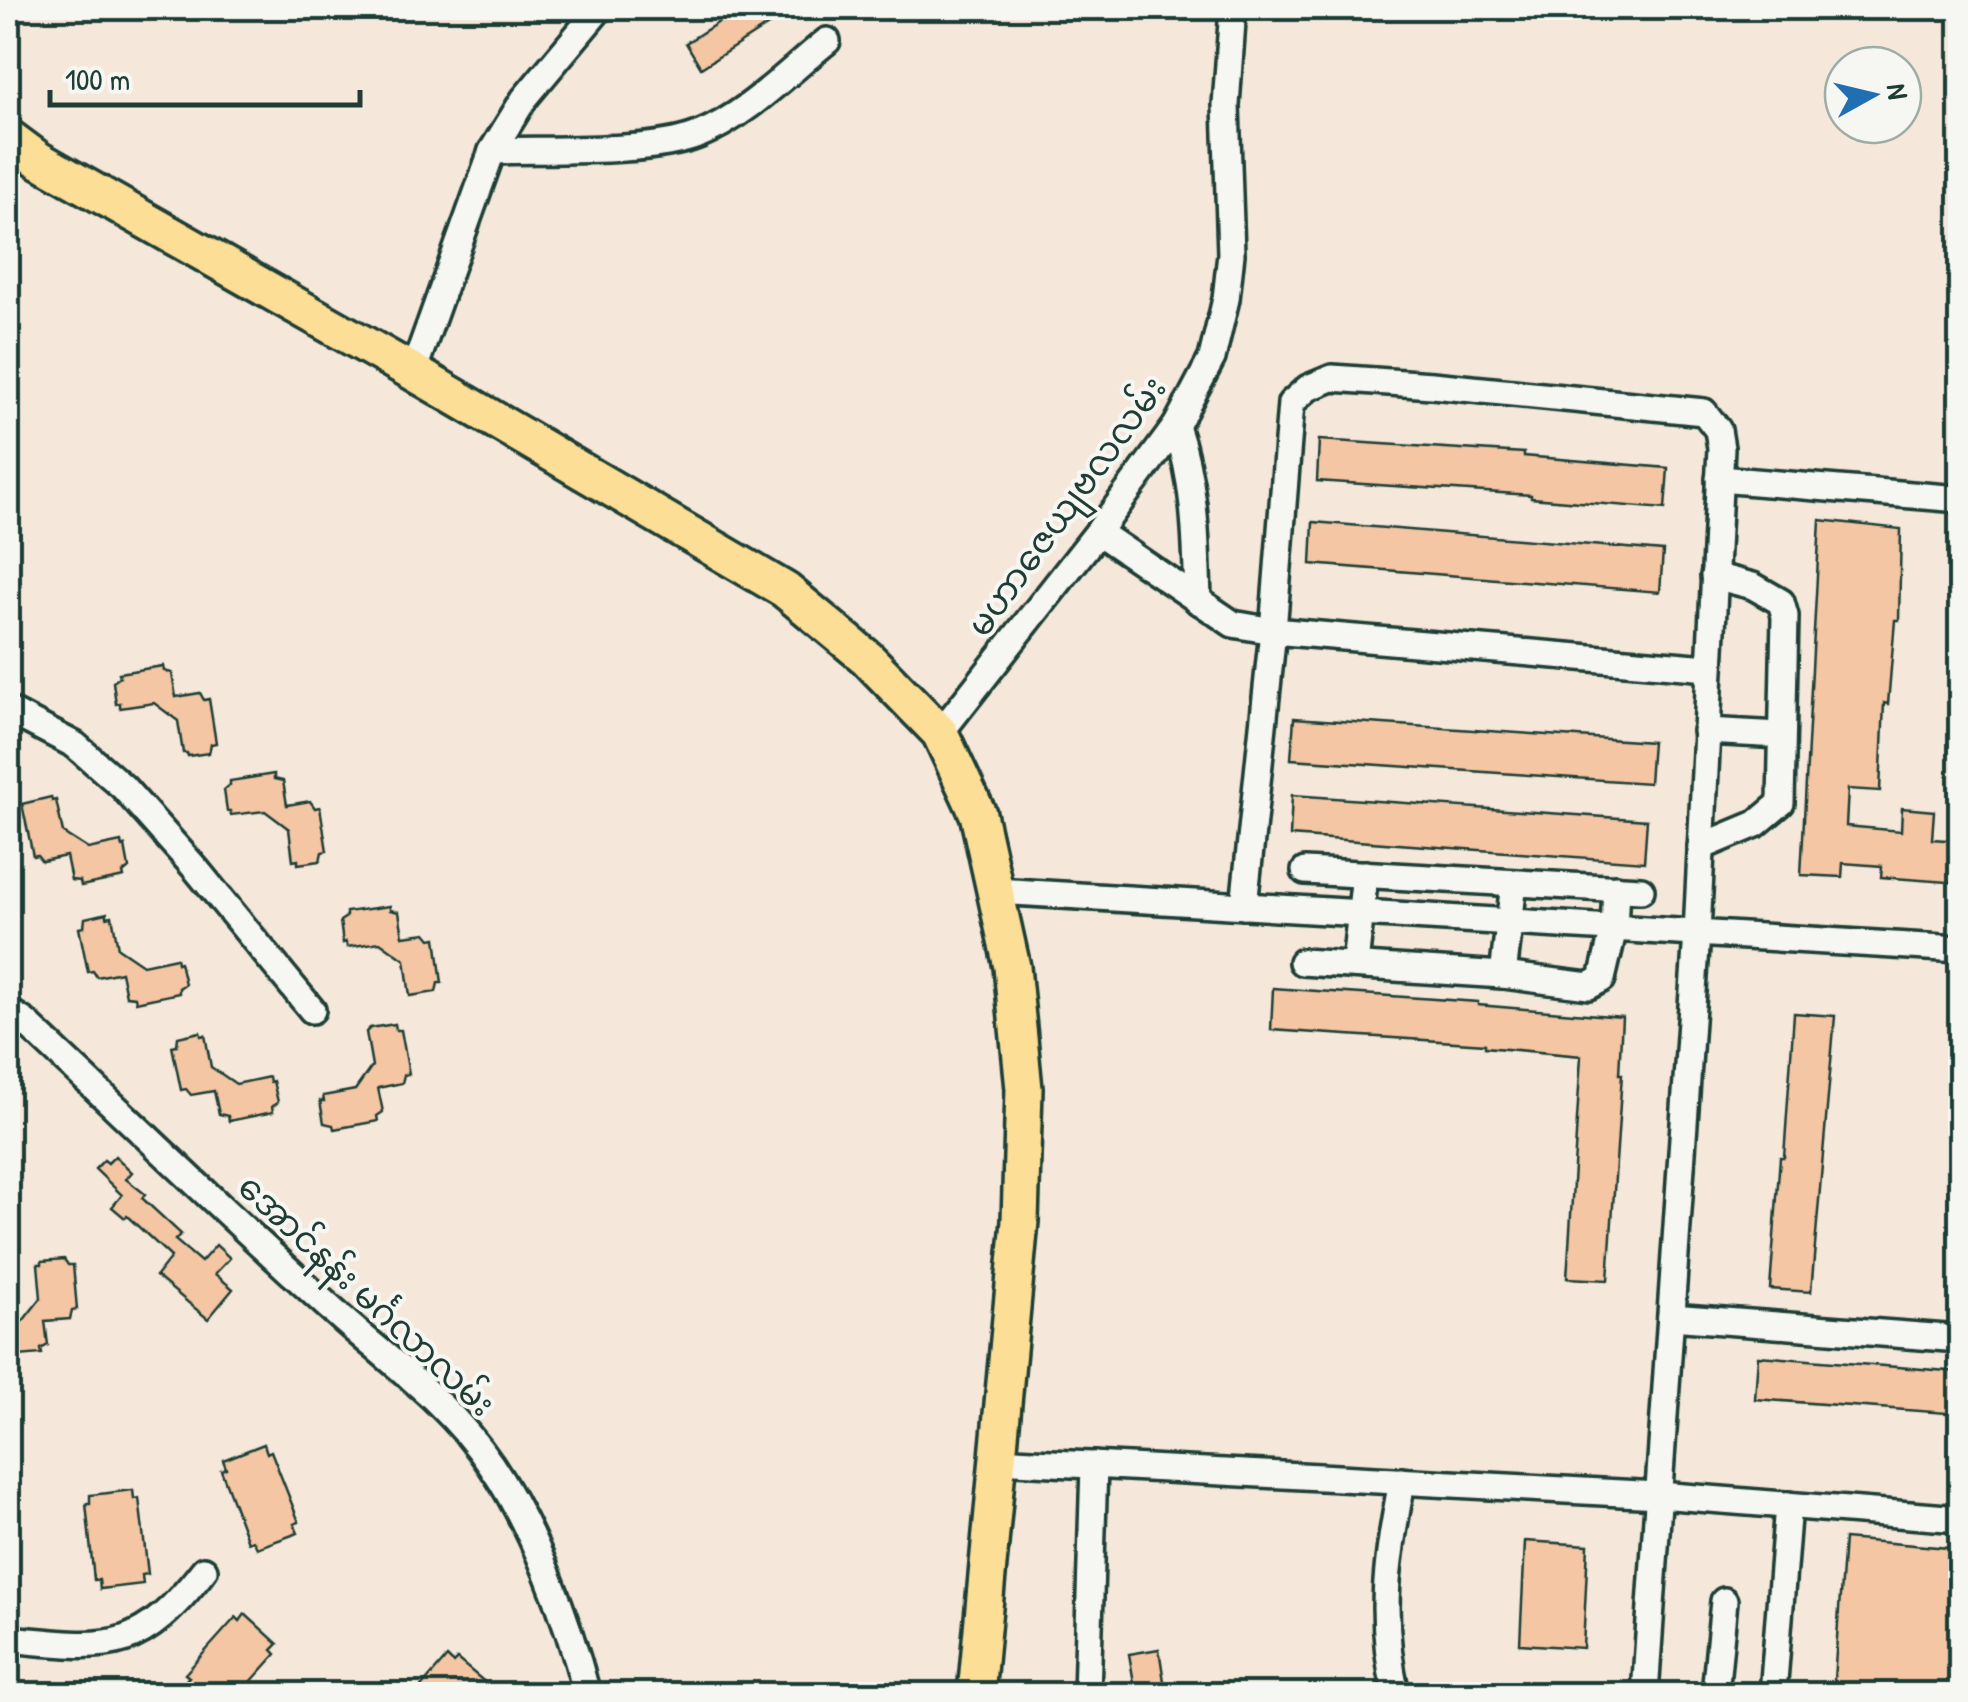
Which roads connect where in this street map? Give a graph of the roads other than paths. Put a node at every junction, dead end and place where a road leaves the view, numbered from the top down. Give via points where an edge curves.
1 (600, 8) edge
2 (1233, 8) edge
3 (827, 40) dead end
4 (8, 137) edge
5 (492, 150) junction
6 (413, 372) junction
7 (1176, 426) junction
8 (1720, 479) junction
9 (1960, 499) edge
10 (1098, 532) junction
11 (1714, 576) junction
12 (1198, 601) junction
13 (1273, 631) junction
14 (1708, 668) junction
15 (8, 710) edge
16 (1706, 731) junction
17 (940, 733) junction
18 (1781, 735) junction
19 (1701, 847) junction
20 (1305, 871) dead end
21 (1365, 874) junction
22 (1514, 883) junction
23 (995, 891) junction
24 (1244, 906) junction
25 (1360, 913) junction
26 (1510, 922) junction
27 (1614, 928) junction
28 (1697, 933) junction
29 (1960, 949) edge
30 (1302, 962) dead end
31 (1355, 964) junction
32 (1503, 976) junction
33 (8, 1010) edge
34 (312, 1010) dead end
35 (1671, 1316) junction
36 (1960, 1339) edge
37 (997, 1460) junction
38 (1094, 1465) junction
39 (1402, 1481) junction
40 (1659, 1495) junction
41 (1788, 1505) junction
42 (1960, 1519) edge
43 (204, 1570) dead end
44 (1724, 1601) dead end
45 (8, 1639) edge
46 (586, 1694) edge
47 (976, 1694) edge
48 (1087, 1694) edge
49 (1396, 1694) edge
50 (1645, 1694) edge
51 (1714, 1694) edge
52 (1773, 1694) edge

1 - 5 street via 524,99
2 - 7 street, မဟာဇေယျဗလလမ်း via 1226,299 1212,358
3 - 5 street via 731,118 696,136 650,145
4 - 6 highway
5 - 6 street
6 - 17 highway via 785,590 867,658
7 - 10 street, မဟာဇေယျဗလလမ်း
7 - 12 street via 1196,504
8 - 9 street
8 - 11 street
8 - 13 street via 1718,430 1704,412 1332,378 1291,404
10 - 12 street
10 - 17 street, မဟာဇေယျဗလလမ်း
11 - 14 street
11 - 18 street via 1782,602
12 - 13 street via 1233,624
13 - 14 street
13 - 24 street
14 - 16 street
15 - 34 street via 75,745 122,787
16 - 18 street
16 - 19 street
17 - 23 highway via 978,814
18 - 19 street via 1781,802 1756,824
19 - 28 street
20 - 21 street
21 - 22 street
21 - 25 street
22 - 26 street
22 - 27 street via 1628,889
23 - 24 street
23 - 37 highway via 1012,967 1024,1089 1020,1221
24 - 25 street
25 - 26 street
25 - 31 street
26 - 27 street
26 - 32 street
27 - 28 street
27 - 32 street via 1602,979 1590,986
28 - 29 street
28 - 35 street
30 - 31 street
31 - 32 street
33 - 46 street, အောင်နန်း မင်္ဂလာလမ်း via 434,1396 491,1465 528,1534 573,1640
35 - 36 street
35 - 40 street
37 - 38 street
37 - 47 highway
38 - 39 street
38 - 48 street
39 - 40 street
39 - 49 street via 1384,1599
40 - 41 street
40 - 50 street
41 - 42 street
41 - 52 street
43 - 45 street via 177,1604 121,1642
44 - 51 street

